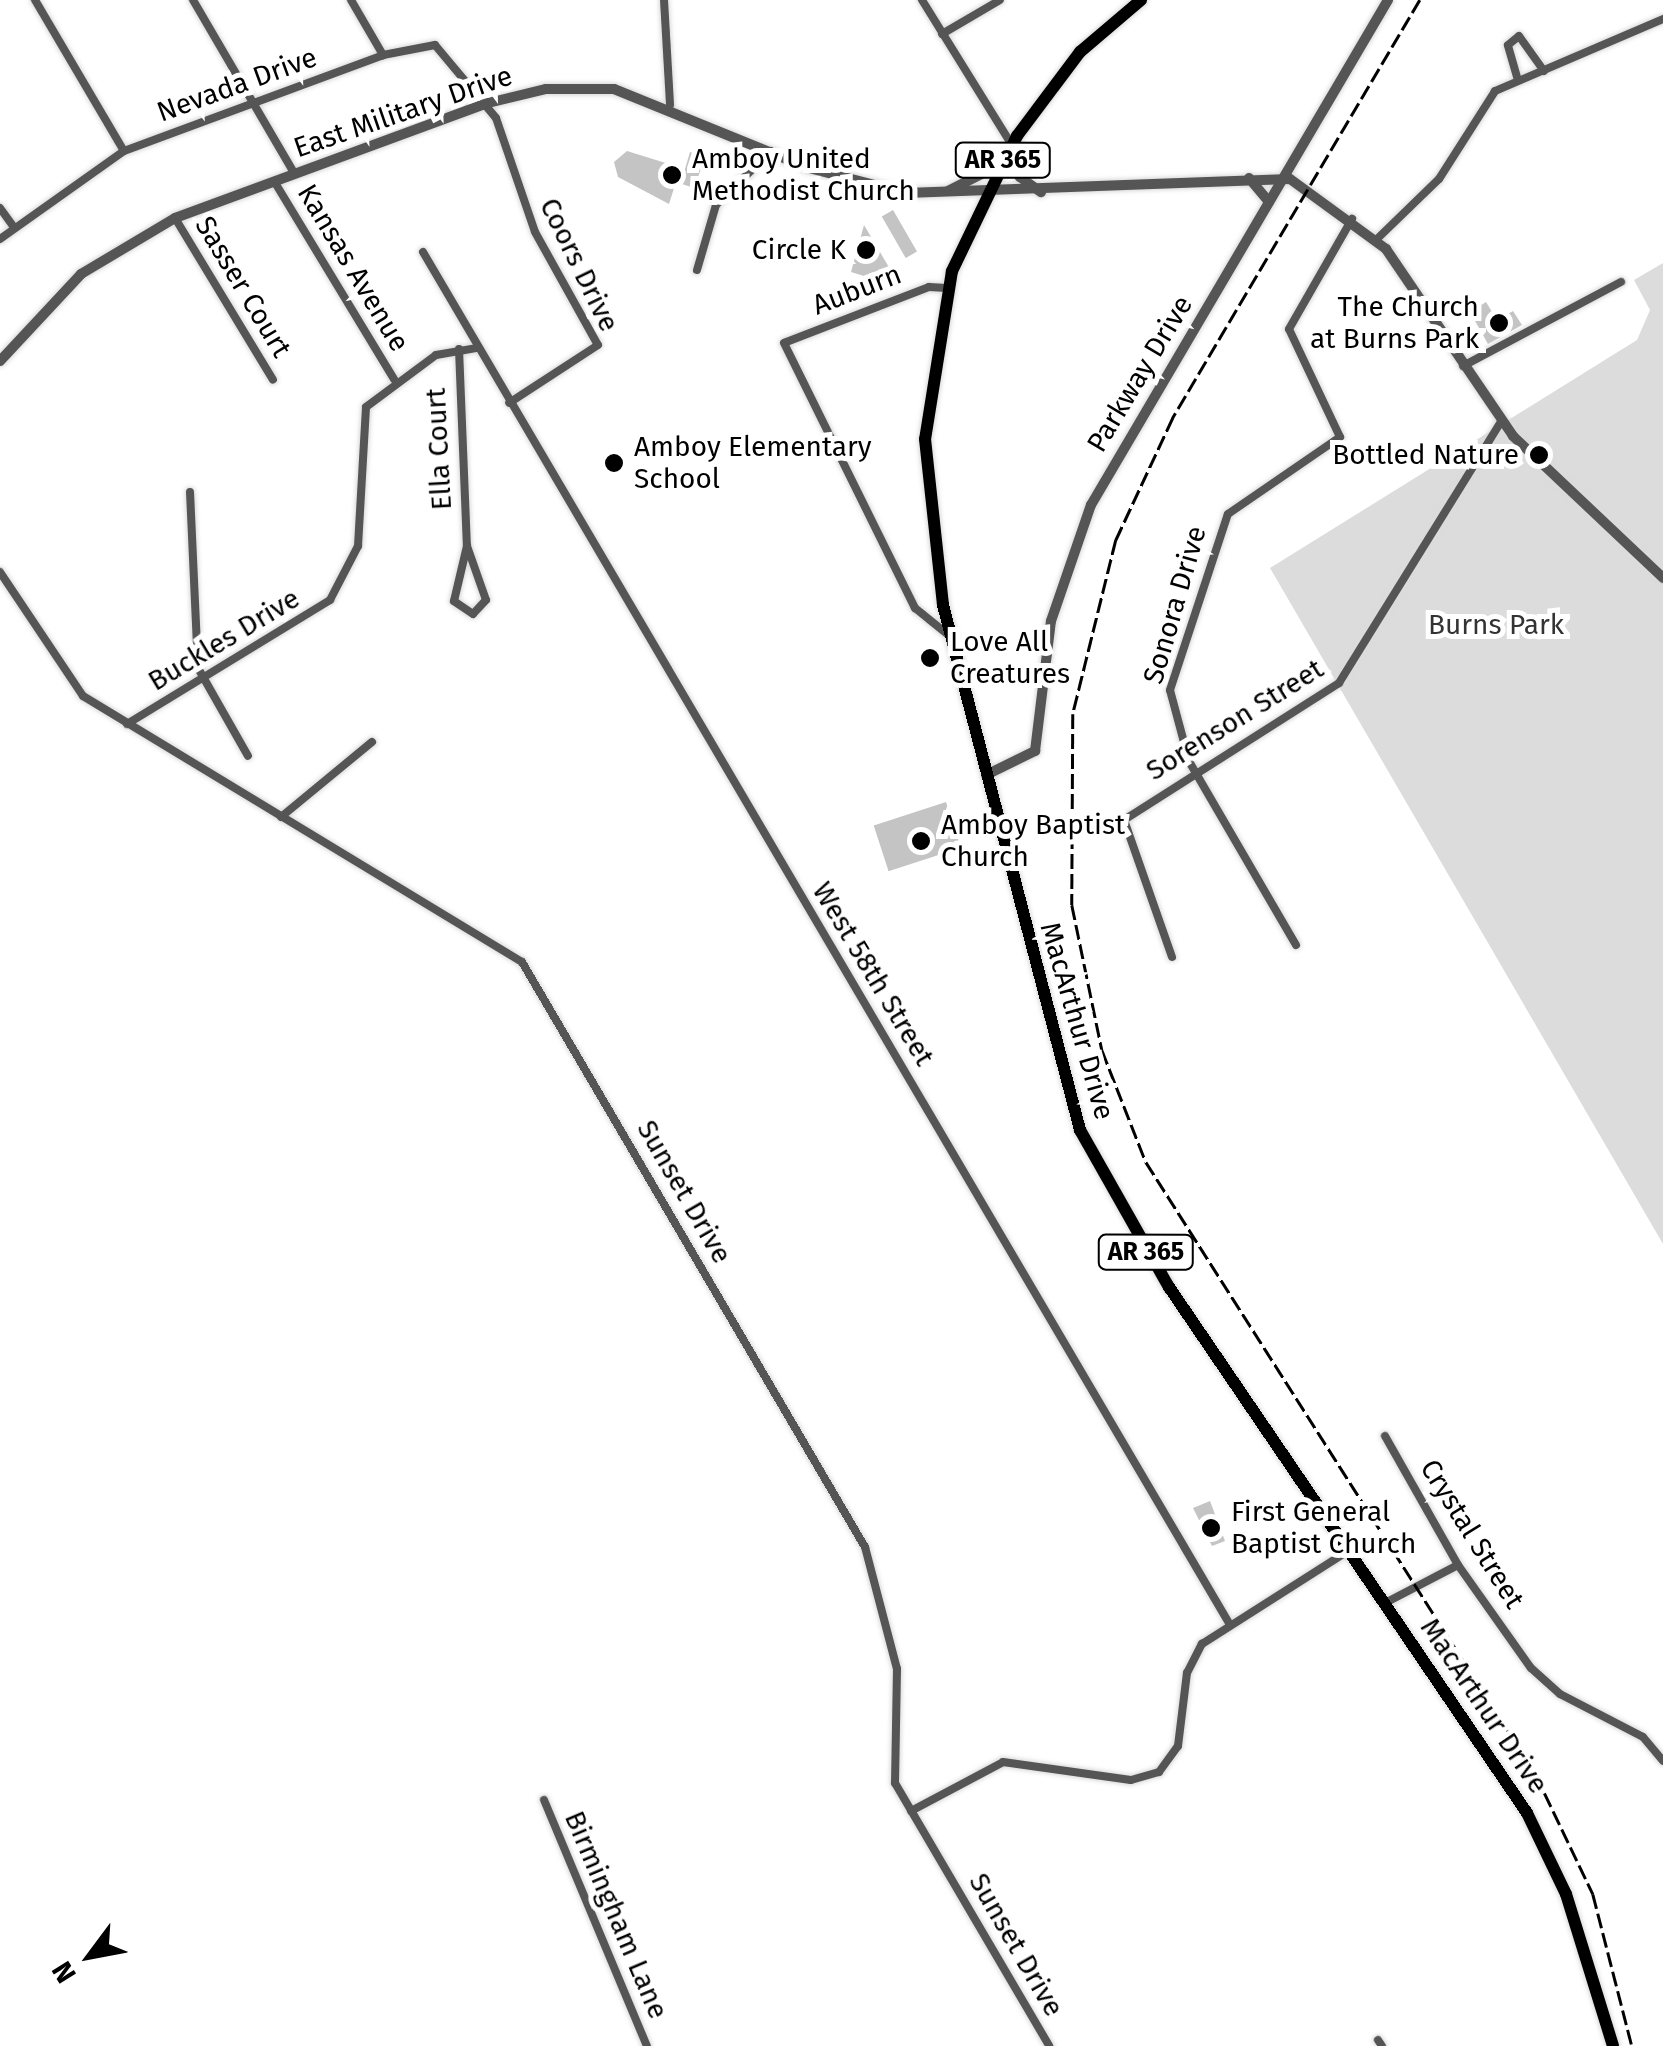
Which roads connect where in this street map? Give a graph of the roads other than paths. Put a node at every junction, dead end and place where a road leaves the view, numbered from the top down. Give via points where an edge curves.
1 (35, 0) edge
2 (193, 0) edge
3 (351, 0) edge
4 (664, 0) edge
5 (922, 0) edge
6 (1000, 0) edge
7 (1141, 0) edge
8 (1388, 0) edge
9 (1663, 19) edge
10 (942, 34) junction
11 (383, 55) junction
12 (1544, 70) junction
13 (1517, 77) junction
14 (254, 103) junction
15 (488, 104) junction
16 (670, 105) junction
17 (1012, 145) junction
18 (124, 151) junction
19 (770, 152) junction
20 (1001, 164) junction
21 (294, 173) junction
22 (1283, 177) junction
23 (1248, 178) junction
24 (274, 181) junction
25 (1042, 192) junction
26 (942, 193) junction
27 (984, 195) junction
28 (1268, 202) junction
29 (0, 208) edge
30 (175, 218) junction
31 (1352, 218) junction
32 (14, 226) junction
33 (0, 239) edge
34 (1377, 240) junction
35 (424, 252) dead end
36 (697, 270) dead end
37 (1621, 282) dead end
38 (947, 288) junction
39 (477, 348) junction
40 (459, 349) junction
41 (0, 361) edge
42 (1463, 366) junction
43 (394, 379) junction
44 (273, 380) dead end
45 (509, 404) junction
46 (1501, 422) junction
47 (190, 492) dead end
48 (467, 546) junction
49 (0, 572) edge
50 (1663, 578) edge
51 (951, 636) junction
52 (202, 678) junction
53 (127, 724) junction
54 (372, 742) dead end
55 (248, 756) dead end
56 (1196, 774) junction
57 (986, 776) junction
58 (281, 816) junction
59 (1296, 945) dead end
60 (1172, 957) dead end
61 (1385, 1436) dead end
62 (1348, 1551) junction
63 (1458, 1565) junction
64 (1385, 1603) junction
65 (1229, 1623) junction
66 (1663, 1761) edge
67 (544, 1800) dead end
68 (912, 1812) junction
69 (647, 2046) edge
70 (1049, 2046) edge
71 (1612, 2046) edge

1 - 18 street
2 - 14 street, Kansas Avenue
3 - 11 street
4 - 16 street
5 - 10 street
6 - 10 street
7 - 17 main road, MacArthur Drive / AR 365 via 1080,52
8 - 22 street, Parkway Drive
9 - 12 street
10 - 17 street
11 - 14 street, Nevada Drive
11 - 15 street, Nevada Drive via 421,43 444,49
12 - 13 street
12 - 13 street via 1519,36 1508,45
13 - 34 street via 1490,96 1439,179
14 - 18 street, Nevada Drive
14 - 21 street, Kansas Avenue
15 - 16 street, East Military Drive via 566,87
15 - 21 street, East Military Drive
15 - 45 street, Coors Drive via 535,232 598,346
16 - 19 street, East Military Drive
17 - 20 main road, MacArthur Drive / AR 365
17 - 25 street via 1020,177
18 - 32 street, Nevada Drive
19 - 26 street, East Military Drive via 863,184
19 - 36 street via 716,204
20 - 26 street
20 - 27 main road, MacArthur Drive / AR 365
21 - 24 street, East Military Drive
22 - 23 street, East Military Drive
22 - 28 street, Parkway Drive
22 - 31 street
23 - 25 street, East Military Drive
23 - 28 street
24 - 30 street, East Military Drive
24 - 43 street, Kansas Avenue
25 - 27 street, East Military Drive
26 - 27 street, East Military Drive
27 - 38 main road, MacArthur Drive / AR 365
28 - 57 street, Parkway Drive via 1078,534 1051,621 1035,752
29 - 32 street
30 - 41 street, East Military Drive via 81,274
30 - 44 street, Sasser Court
31 - 34 street
31 - 56 street, Sonora Drive via 1289,329 1340,437 1228,514 1175,668 1170,702
32 - 33 street, Nevada Drive
34 - 42 street
35 - 39 street, West 58th Street
37 - 42 street
38 - 51 main road, MacArthur Drive / AR 365 via 926,468
38 - 51 street, Auburn via 784,344 915,608
39 - 40 street
39 - 45 street, West 58th Street
40 - 43 street, Buckles Drive
40 - 48 street, Ella Court
42 - 46 street
43 - 52 street, Buckles Drive via 362,422 358,546 344,583 314,613
45 - 65 street, West 58th Street
46 - 50 street
46 - 56 street, Sorenson Street via 1338,683
47 - 52 street
48 - 48 street, Ella Court via 486,600 474,614 454,601
49 - 53 street, Sunset Drive via 63,676
51 - 57 main road, MacArthur Drive / AR 365
52 - 53 street, Buckles Drive
52 - 55 street
53 - 58 street, Sunset Drive
54 - 58 street
56 - 59 street, Sonora Drive
56 - 60 street, Sorenson Street via 1124,820
57 - 62 main road, MacArthur Drive / AR 365 via 1080,1130 1141,1243
58 - 68 street, Sunset Drive via 522,962 865,1547 897,1668 892,1773
61 - 63 street, Crystal Street
62 - 64 main road, MacArthur Drive / AR 365
62 - 65 street
63 - 64 street
63 - 66 street, Crystal Street via 1550,1686 1635,1732
64 - 71 main road, MacArthur Drive / AR 365 via 1544,1844
65 - 68 street via 1195,1654 1178,1746 1159,1772 1132,1780 1003,1762
67 - 69 street, Birmingham Lane
68 - 70 street, Sunset Drive

